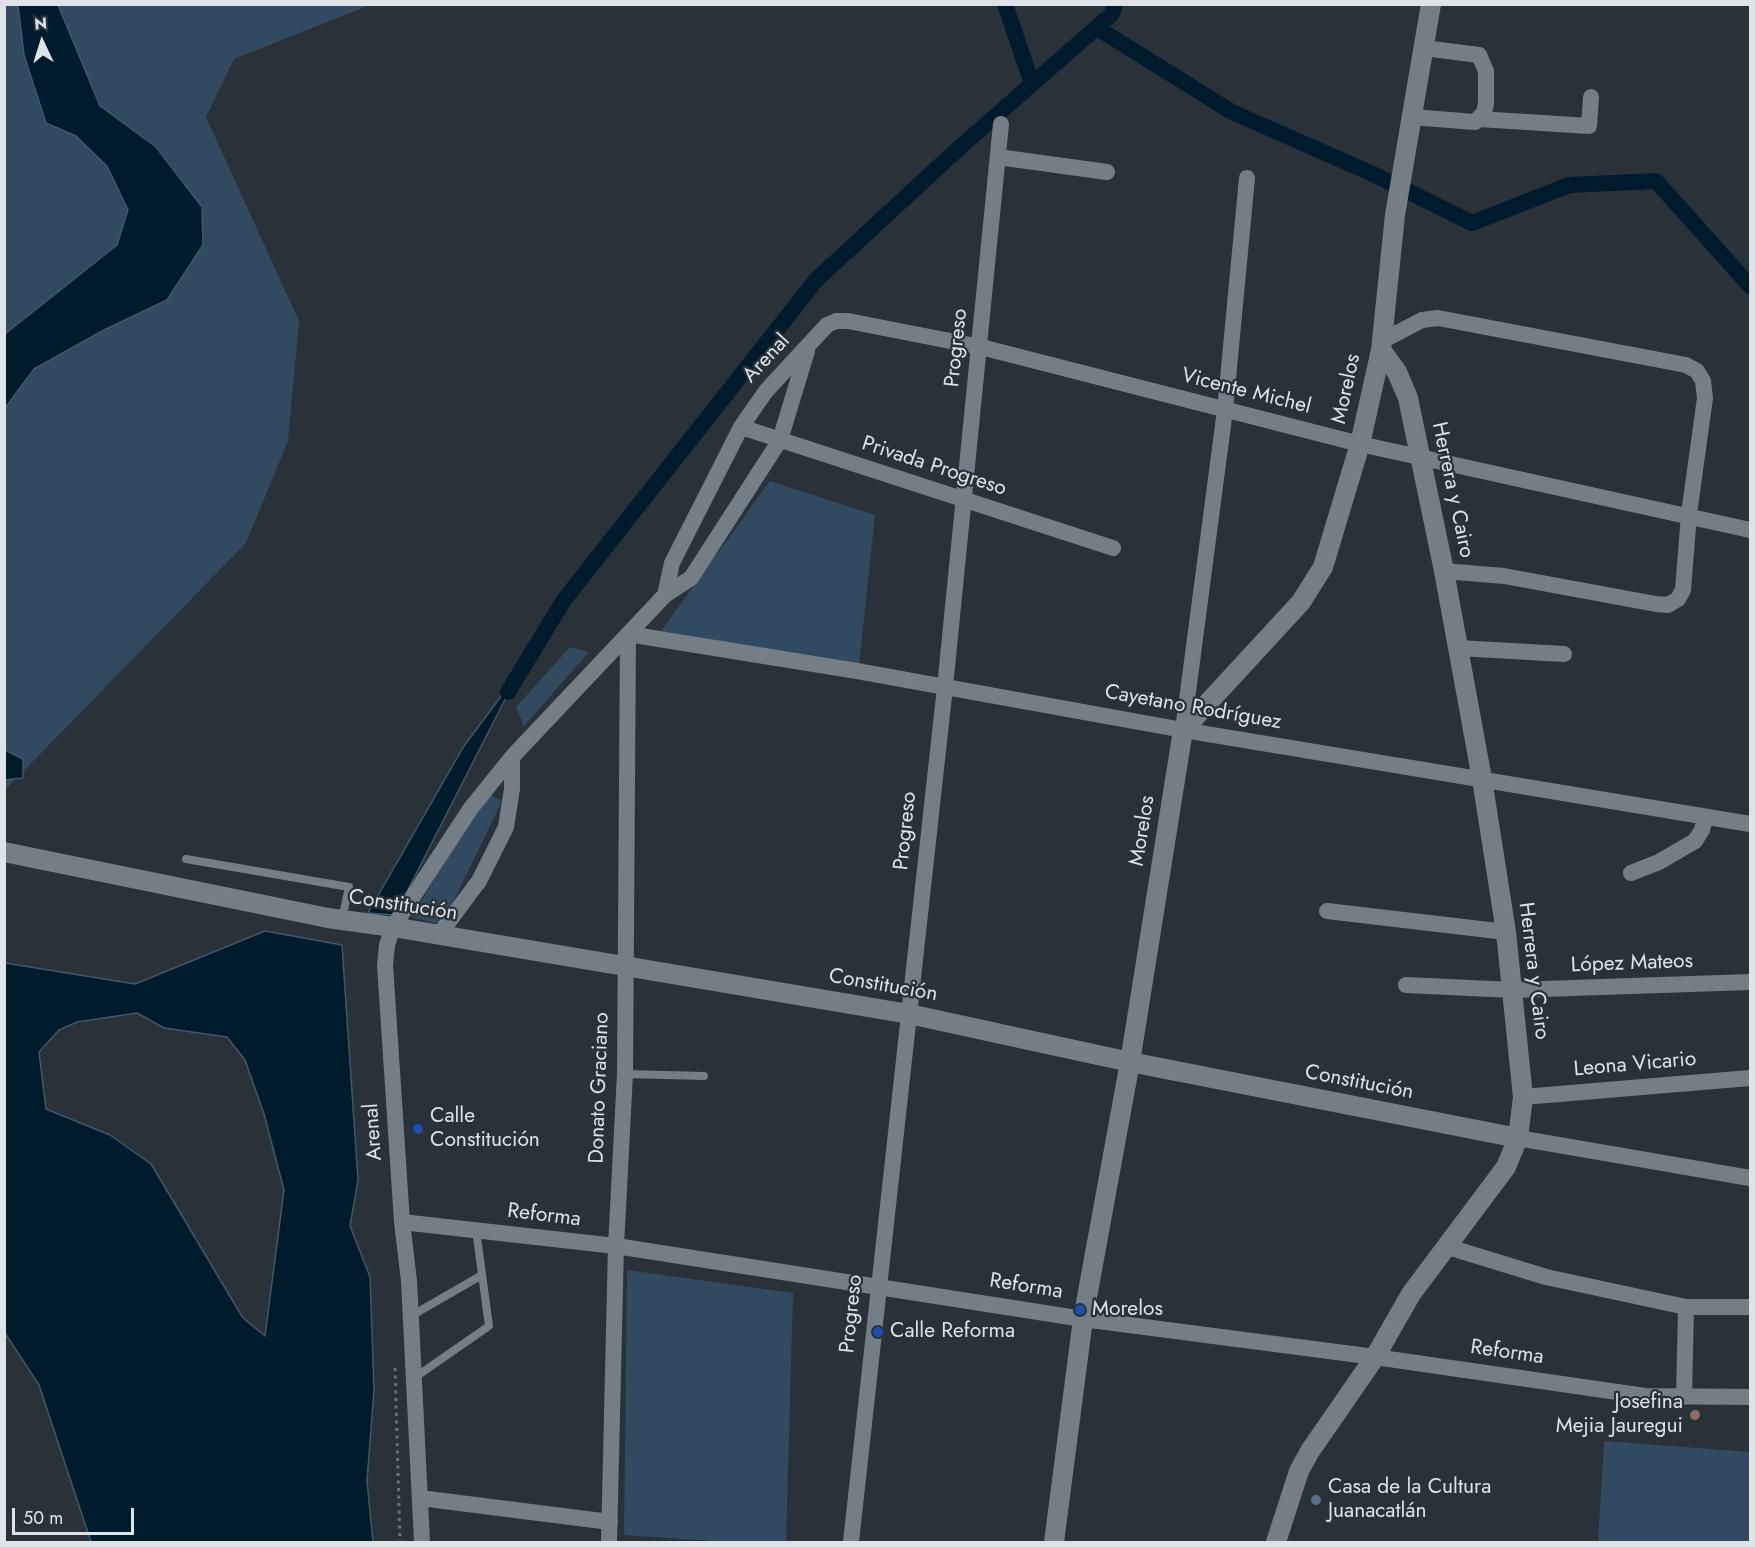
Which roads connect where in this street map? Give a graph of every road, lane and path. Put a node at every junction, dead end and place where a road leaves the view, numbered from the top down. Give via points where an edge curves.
1 (1431, 4) edge
2 (1424, 48) junction
3 (1591, 97) dead end
4 (1412, 117) junction
5 (1479, 119) junction
6 (1001, 124) dead end
7 (998, 157) junction
8 (1107, 172) dead end
9 (1247, 178) dead end
10 (809, 345) junction
11 (1381, 346) junction
12 (981, 347) junction
13 (1225, 410) junction
14 (741, 427) junction
15 (780, 440) junction
16 (1360, 444) junction
17 (1421, 458) junction
18 (964, 501) junction
19 (1689, 514) junction
20 (1750, 530) edge
21 (1113, 548) dead end
22 (1444, 571) junction
23 (665, 595) junction
24 (628, 634) junction
25 (1458, 648) junction
26 (1564, 654) dead end
27 (945, 687) junction
28 (1183, 730) junction
29 (512, 757) junction
30 (1482, 779) junction
31 (1705, 818) junction
32 (1750, 824) edge
33 (4, 852) edge
34 (186, 859) dead end
35 (1631, 873) dead end
36 (1327, 911) dead end
37 (342, 920) junction
38 (393, 927) junction
39 (1506, 932) junction
40 (438, 936) junction
41 (626, 966) junction
42 (1750, 982) edge
43 (1406, 985) dead end
44 (1513, 990) junction
45 (909, 1014) junction
46 (1130, 1062) junction
47 (625, 1074) junction
48 (704, 1076) dead end
49 (1750, 1078) edge
50 (1523, 1097) junction
51 (1518, 1138) junction
52 (1750, 1178) edge
53 (402, 1222) junction
54 (476, 1230) junction
55 (616, 1246) junction
56 (1445, 1246) junction
57 (482, 1275) junction
58 (877, 1286) junction
59 (1686, 1307) junction
60 (1750, 1307) edge
61 (410, 1316) junction
62 (1083, 1319) junction
63 (1375, 1357) junction
64 (414, 1378) junction
65 (1684, 1397) junction
66 (1750, 1397) edge
67 (420, 1498) junction
68 (610, 1522) junction
69 (422, 1542) edge
70 (609, 1542) edge
71 (851, 1542) edge
72 (1054, 1542) edge
73 (1276, 1542) edge

1 - 2 street, Morelos
2 - 4 street, Morelos
2 - 5 street via 1474,53 1483,59 1486,104
3 - 5 street via 1588,126
4 - 5 street via 1469,123
4 - 11 street, Morelos via 1395,215
6 - 7 street, Progreso
7 - 8 street
7 - 12 street, Progreso
9 - 13 street, Morelos
10 - 12 street, Vicente Michel via 826,325 848,321
10 - 14 street, Arenal via 766,391
10 - 15 street, Arenal
11 - 16 street, Morelos
11 - 17 street, Herrera y Cairo via 1408,398
11 - 19 street via 1422,320 1438,318 1686,365 1697,371 1705,398
12 - 13 street, Vicente Michel
12 - 18 street, Progreso
13 - 16 street, Vicente Michel
13 - 28 street, Morelos
14 - 15 street, Privada Progreso
14 - 23 street, Arenal via 672,562
15 - 18 street, Privada Progreso
15 - 23 street, Arenal via 691,578
16 - 17 street, Vicente Michel
16 - 28 street, Morelos via 1323,567 1301,602
17 - 19 street, Vicente Michel
17 - 22 street, Herrera y Cairo
18 - 21 street, Privada Progreso
18 - 27 street, Progreso
19 - 20 street, Vicente Michel
19 - 22 street via 1683,590 1668,605 1504,576
22 - 25 street, Herrera y Cairo
23 - 24 street, Arenal
24 - 27 street, Cayetano Rodríguez
24 - 29 street, Arenal
24 - 41 street, Donato Graciano
25 - 26 street
25 - 30 street, Herrera y Cairo
27 - 28 street, Cayetano Rodríguez
27 - 45 street, Progreso
28 - 30 street, Cayetano Rodríguez
28 - 46 street, Morelos
29 - 38 street, Arenal via 471,808
29 - 40 street via 506,827 479,881
30 - 31 street, Cayetano Rodríguez
30 - 39 street, Herrera y Cairo
31 - 32 street, Cayetano Rodríguez
31 - 35 street via 1695,841
33 - 37 street, Constitución
34 - 37 lane via 349,887
36 - 39 street
37 - 38 street, Constitución
38 - 40 street, Constitución
38 - 53 street, Arenal via 385,965
39 - 44 street, Herrera y Cairo
40 - 41 street, Constitución
41 - 45 street, Constitución
41 - 47 street, Donato Graciano
42 - 44 street, López Mateos
43 - 44 street, López Mateos
44 - 50 street, Herrera y Cairo
45 - 46 street, Constitución
45 - 58 street, Progreso
46 - 51 street, Constitución
46 - 62 street, Morelos
47 - 48 lane
47 - 55 street, Donato Graciano
49 - 50 street, Leona Vicario
50 - 51 street, Herrera y Cairo
51 - 52 street, Constitución
51 - 56 street, Herrera y Cairo via 1506,1167
53 - 54 street, Reforma
53 - 61 street, Arenal
54 - 55 street, Reforma
54 - 57 lane
55 - 58 street, Reforma
55 - 68 street, Donato Graciano
56 - 59 street via 1546,1277
56 - 63 street, Herrera y Cairo via 1411,1294
57 - 61 lane
57 - 64 lane via 489,1326
58 - 62 street, Reforma
58 - 71 street, Progreso
59 - 60 street
59 - 65 street
61 - 64 street, Arenal
62 - 63 street, Reforma
62 - 72 street, Morelos
63 - 65 street, Reforma via 1645,1396
63 - 73 street, Herrera y Cairo via 1299,1471
64 - 67 street, Arenal
65 - 66 street, Reforma
67 - 68 street
67 - 69 street, Arenal
68 - 70 street, Donato Graciano

